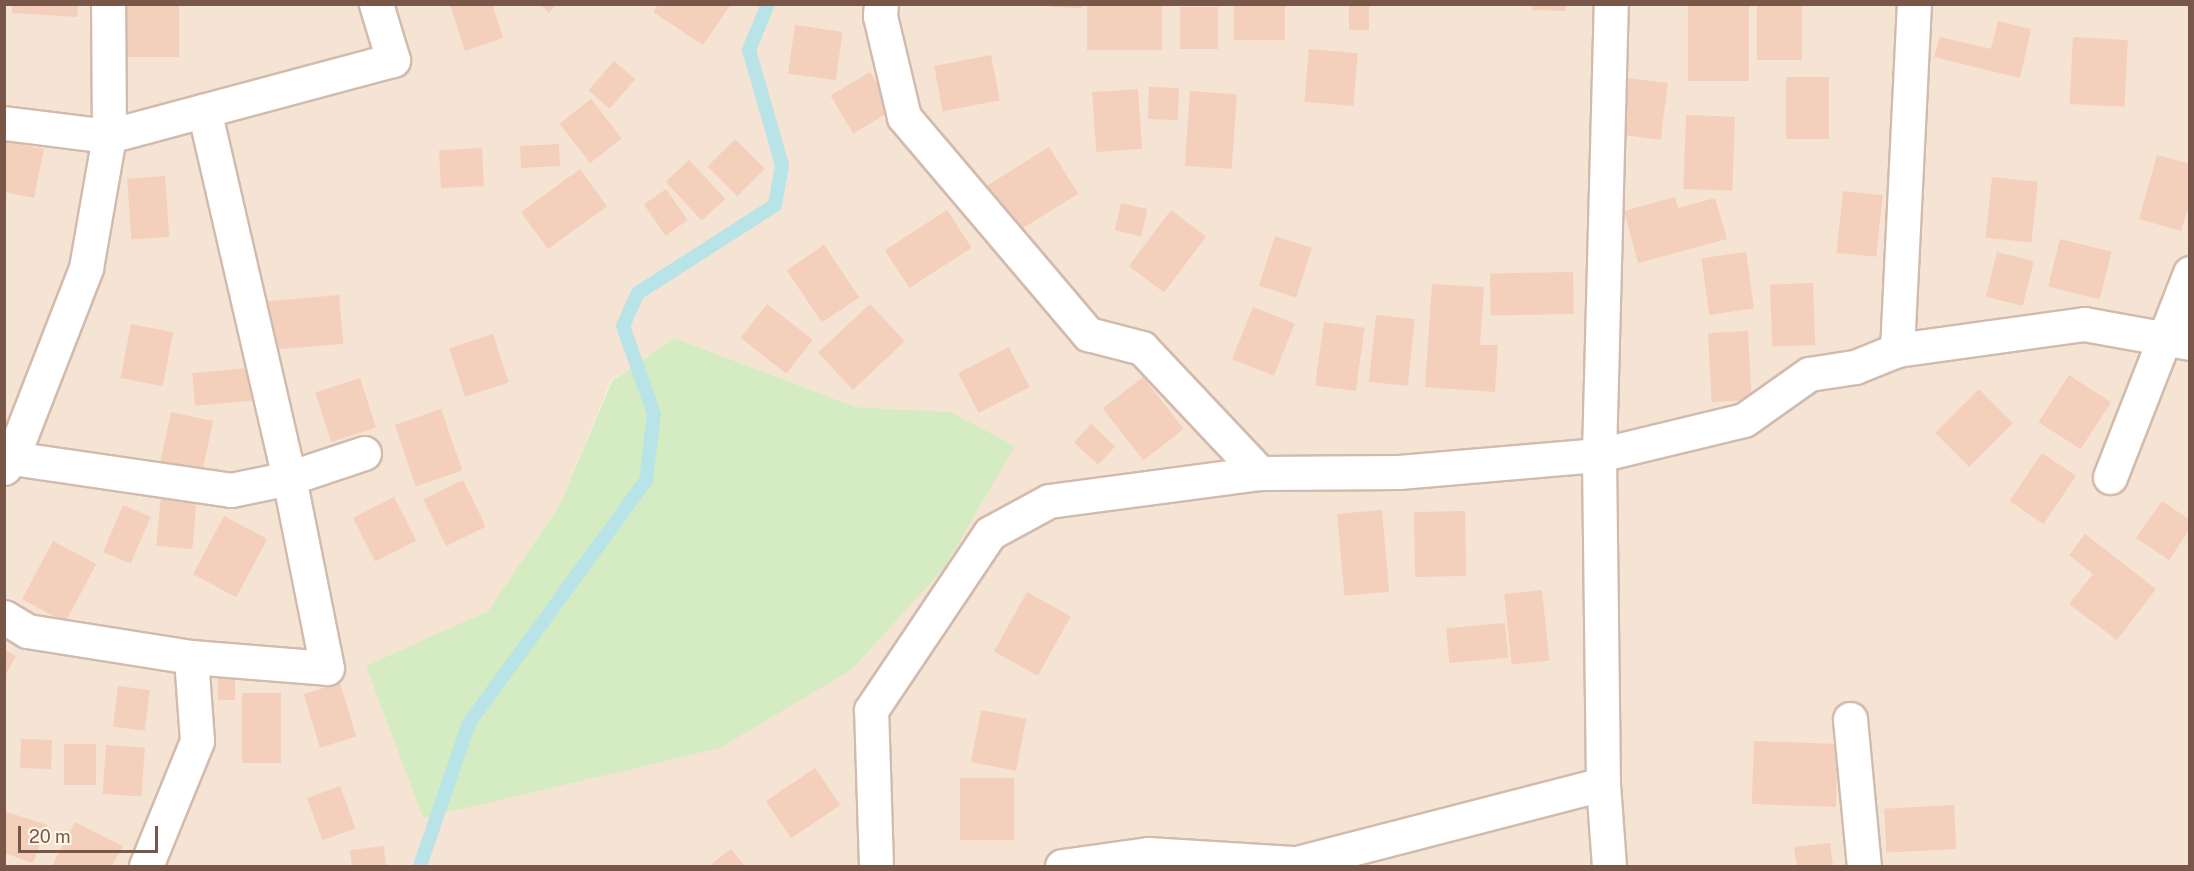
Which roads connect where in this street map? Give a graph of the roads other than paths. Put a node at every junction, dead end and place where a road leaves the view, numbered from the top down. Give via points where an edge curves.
1 (108, 4) edge
2 (375, 4) edge
3 (881, 4) edge
4 (1611, 4) edge
5 (1914, 4) edge
6 (204, 111) junction
7 (4, 123) edge
8 (109, 136) junction
9 (2190, 273) edge
10 (2177, 341) edge
11 (1897, 350) junction
12 (364, 453) dead end
13 (1599, 455) junction
14 (8, 463) edge
15 (1260, 473) junction
16 (2110, 477) dead end
17 (289, 478) junction
18 (4, 617) edge
19 (191, 657) junction
20 (1850, 719) dead end
21 (1603, 784) junction
22 (146, 867) edge
23 (876, 867) edge
24 (1062, 867) edge
25 (1609, 867) edge
26 (1864, 867) edge

1 - 8 street
2 - 6 street via 393,60
3 - 15 street via 880,16 904,117 1088,334 1142,348
4 - 13 street
5 - 11 street
6 - 8 street
6 - 17 street
7 - 8 street
8 - 14 street via 86,268
9 - 10 street
10 - 11 street via 2084,324
10 - 16 street
11 - 13 street via 1855,367 1809,374 1744,420
12 - 17 street
13 - 15 street via 1399,472
13 - 21 street
14 - 17 street via 231,490
15 - 23 street via 1049,501 990,533 871,710
17 - 19 street via 327,668
18 - 19 street via 27,631
19 - 22 street via 196,741
20 - 26 street
21 - 24 street via 1297,862 1148,854
21 - 25 street

